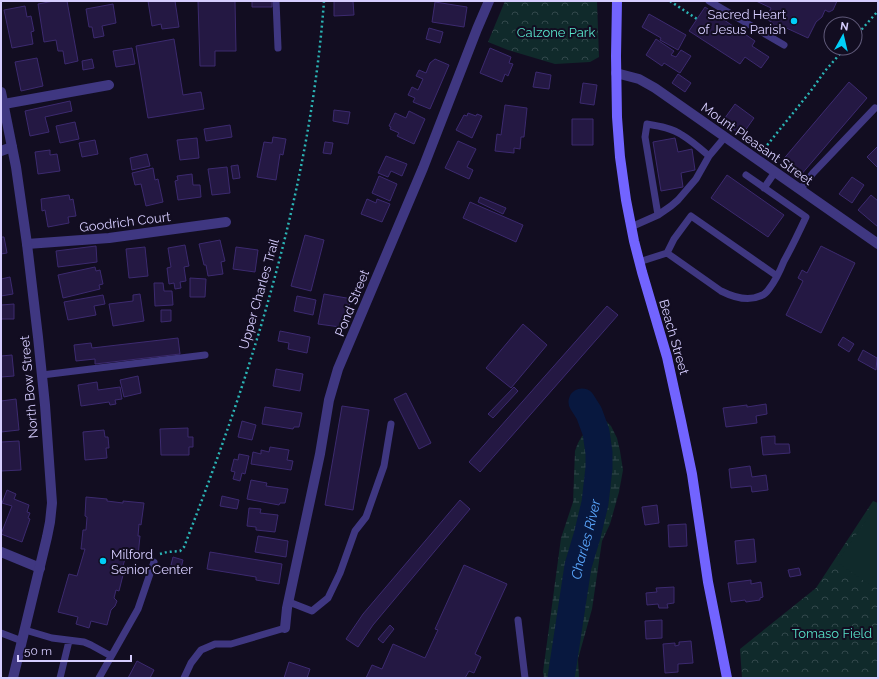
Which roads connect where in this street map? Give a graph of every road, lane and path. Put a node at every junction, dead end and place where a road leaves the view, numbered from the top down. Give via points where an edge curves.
1 (276, 1) edge
2 (324, 1) edge
3 (489, 1) edge
4 (617, 1) edge
5 (670, 1) edge
6 (709, 1) edge
7 (878, 11) edge
8 (697, 19) dead end
9 (863, 28) edge
10 (784, 45) dead end
11 (278, 48) dead end
12 (838, 56) edge
13 (616, 73) junction
14 (109, 85) dead end
15 (1, 92) edge
16 (4, 104) junction
17 (875, 108) dead end
18 (725, 137) junction
19 (12, 147) junction
20 (1, 151) edge
21 (763, 151) dead end
22 (709, 156) junction
23 (775, 172) junction
24 (746, 175) dead end
25 (764, 188) junction
26 (800, 190) junction
27 (658, 215) junction
28 (226, 222) dead end
29 (631, 227) junction
30 (27, 244) junction
31 (878, 244) edge
32 (667, 253) junction
33 (639, 262) junction
34 (777, 276) junction
35 (205, 355) dead end
36 (42, 375) junction
37 (391, 424) dead end
38 (1, 552) edge
39 (154, 562) joint
40 (40, 568) junction
41 (289, 602) junction
42 (518, 620) dead end
43 (285, 628) joint
44 (25, 630) junction
45 (1, 633) edge
46 (22, 641) junction
47 (69, 641) junction
48 (111, 656) junction
49 (13, 678) edge
50 (60, 678) edge
51 (99, 678) edge
52 (184, 678) edge
53 (524, 678) edge
54 (727, 678) edge

1 - 11 lane
2 - 39 path, Upper Charles Trail via 304,154 265,314 228,429 184,547 180,551 160,554
3 - 41 street, Pond Street via 423,168 338,368 329,400
4 - 13 main road, Beach Street
5 - 8 path
6 - 10 lane
7 - 9 path
12 - 21 path
13 - 18 street, Mount Pleasant Street via 634,77 650,85
13 - 29 main road, Beach Street via 620,157
14 - 16 street
15 - 16 street, North Bow Street
16 - 19 street, North Bow Street
17 - 26 lane
18 - 22 lane
18 - 23 street, Mount Pleasant Street
19 - 20 street
19 - 30 street, North Bow Street
22 - 27 lane via 700,175 671,206
22 - 27 lane via 676,131 647,124 645,136
23 - 25 lane
23 - 26 street, Mount Pleasant Street
24 - 25 lane
25 - 34 lane via 806,217
26 - 31 street, Mount Pleasant Street
27 - 29 lane
28 - 30 street, Goodrich Court via 108,238
29 - 33 main road, Beach Street
30 - 36 street, North Bow Street
32 - 33 lane
32 - 34 lane via 721,291 735,297 761,296
32 - 34 lane via 691,216
33 - 54 main road, Beach Street via 667,356 681,420
35 - 36 lane
36 - 40 street, North Bow Street via 52,503
37 - 41 lane via 384,466 366,517 355,531 328,598 312,611
38 - 40 street
39 - 48 lane via 138,609
40 - 44 street, North Bow Street
41 - 43 street, Pond Street
42 - 53 lane
43 - 52 lane via 231,644 214,644 201,650
44 - 46 street, North Bow Street
44 - 47 lane
45 - 46 lane
46 - 49 street, North Bow Street
47 - 48 lane via 84,642
47 - 50 lane
48 - 51 lane

